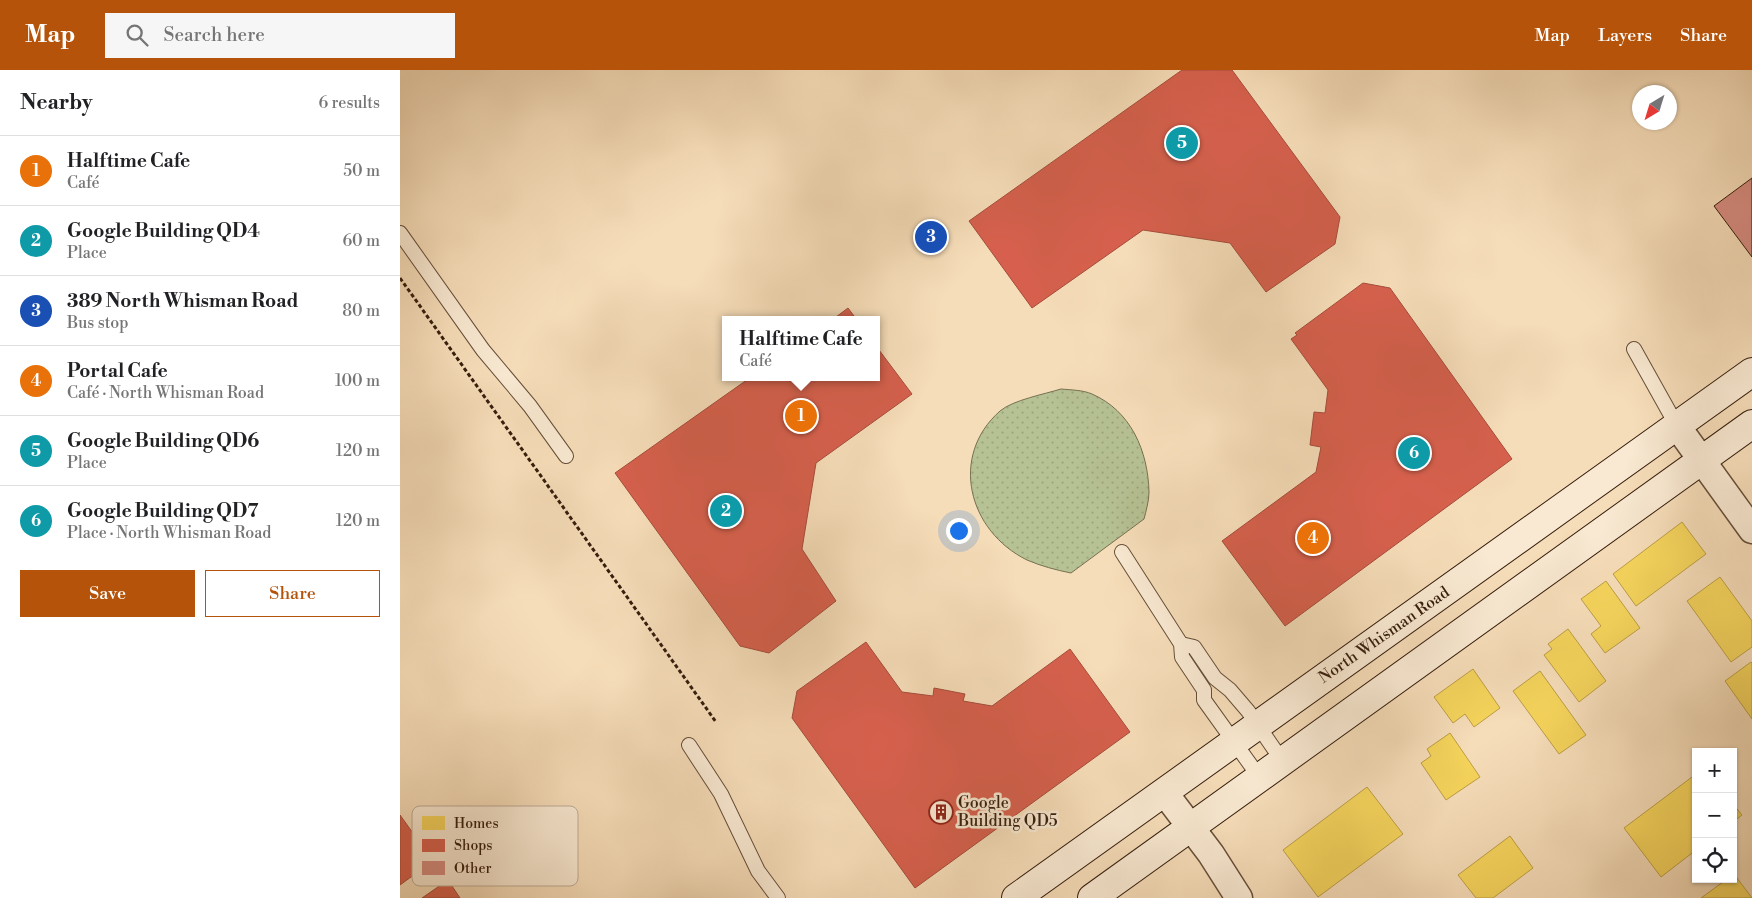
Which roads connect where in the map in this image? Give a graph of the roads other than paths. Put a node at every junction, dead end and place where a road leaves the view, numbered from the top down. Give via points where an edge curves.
1 (400, 233) edge
2 (1634, 349) dead end
3 (1752, 372) edge
4 (1752, 424) edge
5 (1677, 426) junction
6 (566, 456) dead end
7 (1701, 461) junction
8 (1752, 530) edge
9 (1122, 552) dead end
10 (1181, 644) junction
11 (1257, 725) junction
12 (1234, 743) junction
13 (689, 744) dead end
14 (1283, 762) junction
15 (1260, 778) junction
16 (1164, 792) junction
17 (1190, 828) junction
18 (778, 898) edge
19 (1016, 898) edge
20 (1092, 898) edge
21 (1240, 898) edge

1 - 6 lane via 483,350
2 - 5 lane
3 - 5 main road, North Whisman Road
4 - 7 main road
5 - 7 street
5 - 11 main road, North Whisman Road
7 - 8 street
7 - 14 main road
9 - 10 lane
10 - 11 lane via 1194,647 1215,678 1230,690
10 - 12 lane via 1182,657 1204,690 1204,700
11 - 12 main road, North Whisman Road
11 - 14 lane
12 - 15 lane
12 - 16 main road, North Whisman Road
13 - 18 lane via 721,794 758,871
14 - 15 main road
15 - 17 main road
16 - 17 street
16 - 19 main road, North Whisman Road
17 - 20 main road
17 - 21 street

